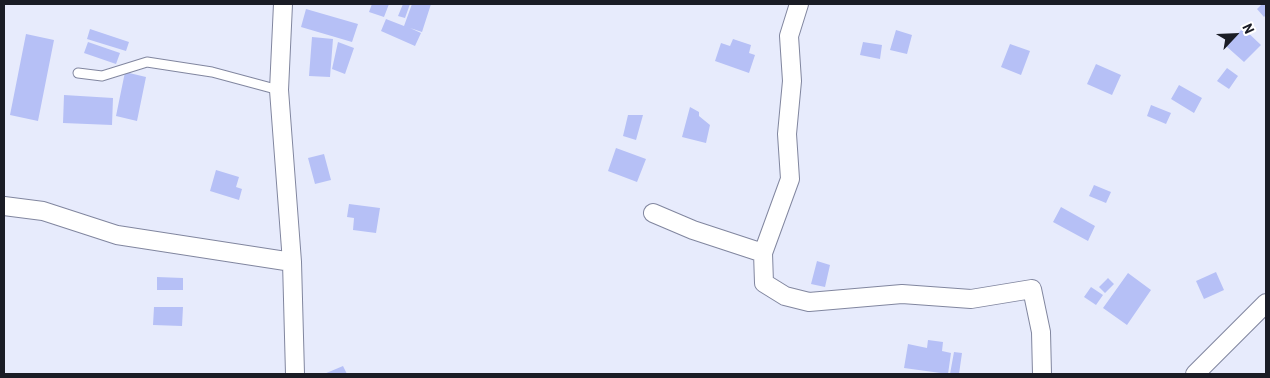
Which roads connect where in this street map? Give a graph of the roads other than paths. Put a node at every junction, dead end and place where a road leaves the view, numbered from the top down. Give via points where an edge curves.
1 (283, 4) edge
2 (798, 4) edge
3 (78, 73) dead end
4 (279, 90) junction
5 (4, 206) edge
6 (653, 213) dead end
7 (763, 253) junction
8 (292, 262) junction
9 (1266, 303) edge
10 (295, 374) edge
11 (1042, 374) edge
12 (1195, 374) edge

1 - 4 street
2 - 7 street via 789,36 792,81 787,134 790,179
3 - 4 lane via 102,76 147,62 212,72
4 - 8 street
5 - 8 street via 43,211 118,235
6 - 7 street
7 - 11 street via 764,283 785,296 809,302 902,294 971,299 1032,289 1041,332
8 - 10 street
9 - 12 street

